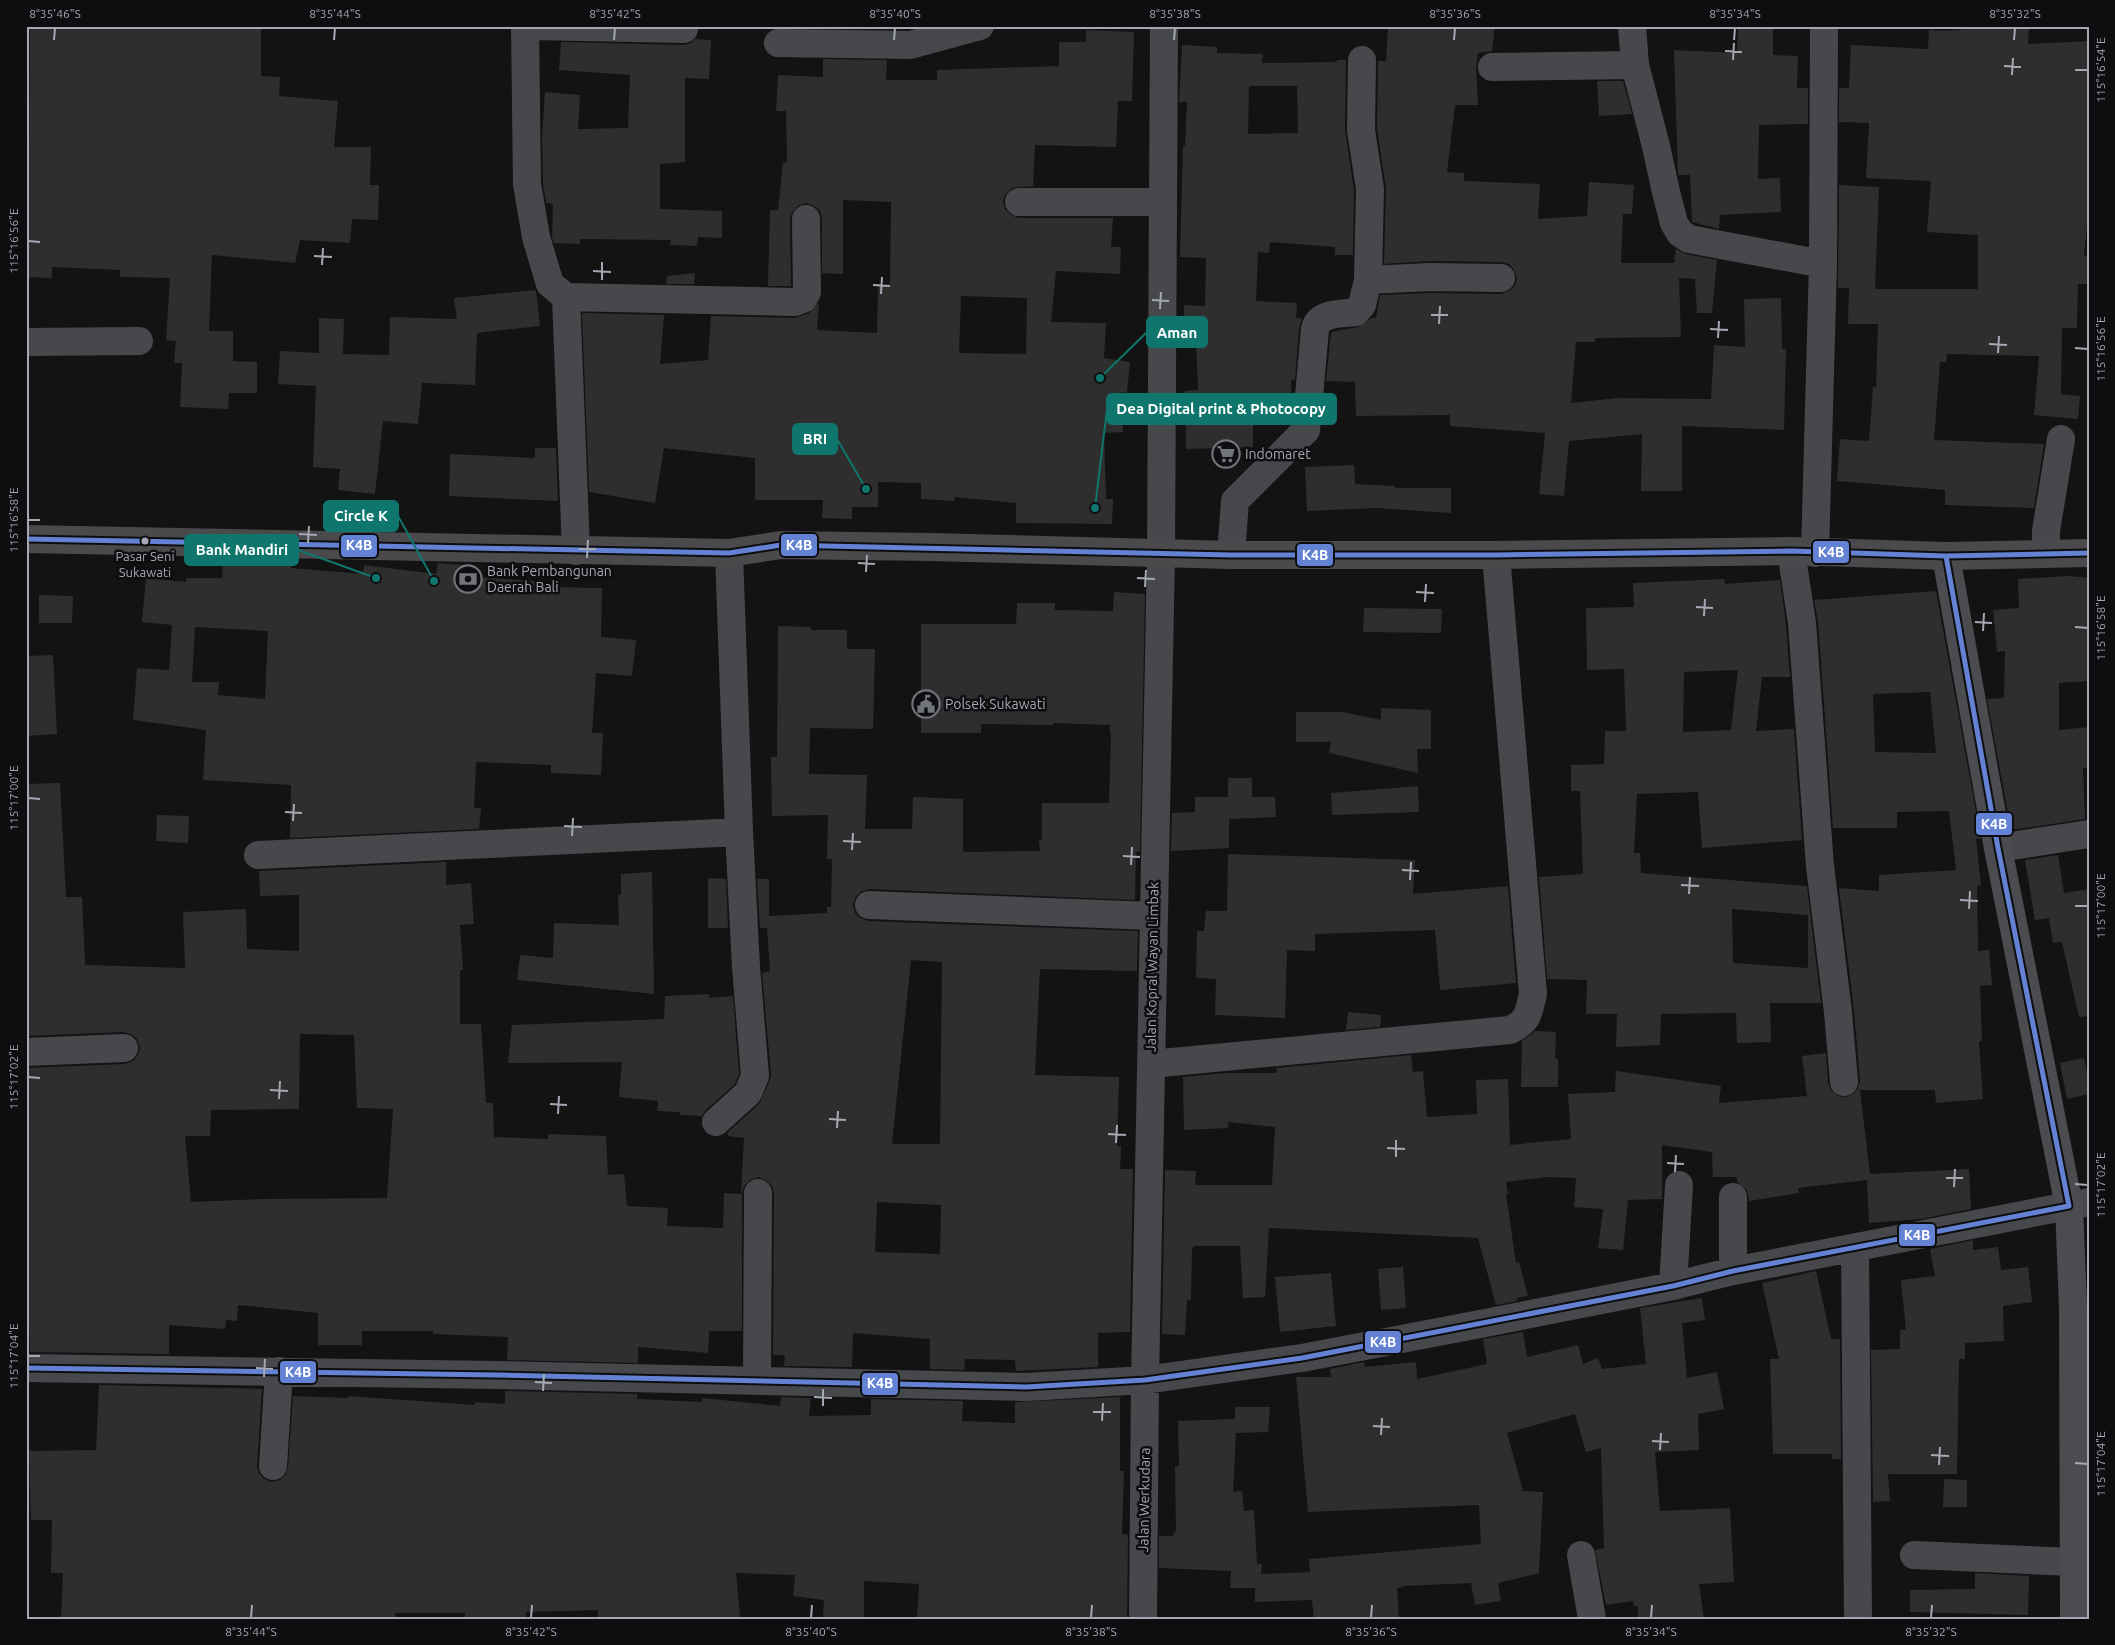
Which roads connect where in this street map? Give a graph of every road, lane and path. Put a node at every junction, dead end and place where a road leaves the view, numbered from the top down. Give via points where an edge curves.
1 (525, 26) edge
2 (530, 26) edge
3 (980, 26) edge
4 (1164, 26) edge
5 (1632, 26) edge
6 (1824, 26) edge
7 (684, 30) dead end
8 (778, 43) dead end
9 (1362, 60) dead end
10 (1635, 65) junction
11 (1492, 67) dead end
12 (1019, 202) dead end
13 (1163, 202) junction
14 (806, 219) dead end
15 (1822, 264) junction
16 (1501, 278) dead end
17 (1368, 280) junction
18 (566, 297) junction
19 (139, 341) dead end
20 (26, 342) edge
21 (2061, 439) dead end
22 (26, 539) edge
23 (576, 551) junction
24 (1803, 552) junction
25 (729, 553) junction
26 (2046, 553) junction
27 (2089, 553) edge
28 (1161, 554) junction
29 (1231, 555) junction
30 (1496, 555) junction
31 (1946, 556) junction
32 (740, 832) junction
33 (2089, 834) edge
34 (1998, 848) junction
35 (258, 855) dead end
36 (869, 906) dead end
37 (1153, 916) junction
38 (124, 1048) dead end
39 (26, 1052) edge
40 (1151, 1064) junction
41 (1844, 1082) dead end
42 (716, 1122) dead end
43 (1679, 1185) dead end
44 (758, 1193) dead end
45 (1733, 1196) dead end
46 (2079, 1204) edge
47 (1855, 1248) junction
48 (1733, 1271) junction
49 (1673, 1286) junction
50 (2081, 1305) edge
51 (26, 1368) edge
52 (279, 1371) junction
53 (1145, 1380) junction
54 (756, 1381) junction
55 (273, 1466) dead end
56 (1581, 1555) dead end
57 (1914, 1555) dead end
58 (2073, 1562) junction
59 (1142, 1619) edge
60 (1592, 1619) edge
61 (1858, 1619) edge
62 (2074, 1619) edge

1 - 18 street via 528,184 536,237 550,284
2 - 7 street
3 - 8 street via 910,45
4 - 13 street, Jalan Kopral Wayan Limbak
5 - 10 street
6 - 15 street
9 - 17 street via 1361,130 1370,189
10 - 11 street
10 - 15 street via 1674,223 1680,233 1689,239
12 - 13 street
13 - 28 street, Jalan Kopral Wayan Limbak
14 - 18 street via 807,292 795,302
15 - 24 street
16 - 17 street
17 - 29 street via 1362,305 1356,312 1322,317 1316,324 1306,430 1235,501
18 - 23 street
19 - 20 street
21 - 26 street via 2046,531
22 - 23 highway
23 - 25 highway
24 - 30 highway
24 - 31 highway
24 - 41 street via 1802,623 1820,866
25 - 28 highway via 791,545
25 - 32 street
26 - 27 highway
26 - 31 highway
28 - 29 highway
28 - 37 street, Jalan Kopral Wayan Limbak
29 - 30 highway
30 - 40 street via 1533,994 1527,1018 1510,1030
31 - 34 street
32 - 35 street
32 - 42 street via 755,1076 748,1093
33 - 34 street
34 - 46 street
36 - 37 street
37 - 40 street, Jalan Kopral Wayan Limbak
38 - 39 street
40 - 53 street, Jalan Kopral Wayan Limbak
43 - 49 street
44 - 54 street
45 - 48 street
46 - 47 street
46 - 50 street
47 - 48 street
47 - 61 street
48 - 49 street
49 - 53 street via 1302,1358
50 - 58 street
51 - 52 street
52 - 54 street
52 - 55 street
53 - 54 street via 1026,1387
53 - 59 street, Jalan Werkudara
56 - 60 street
57 - 58 street
58 - 62 street

